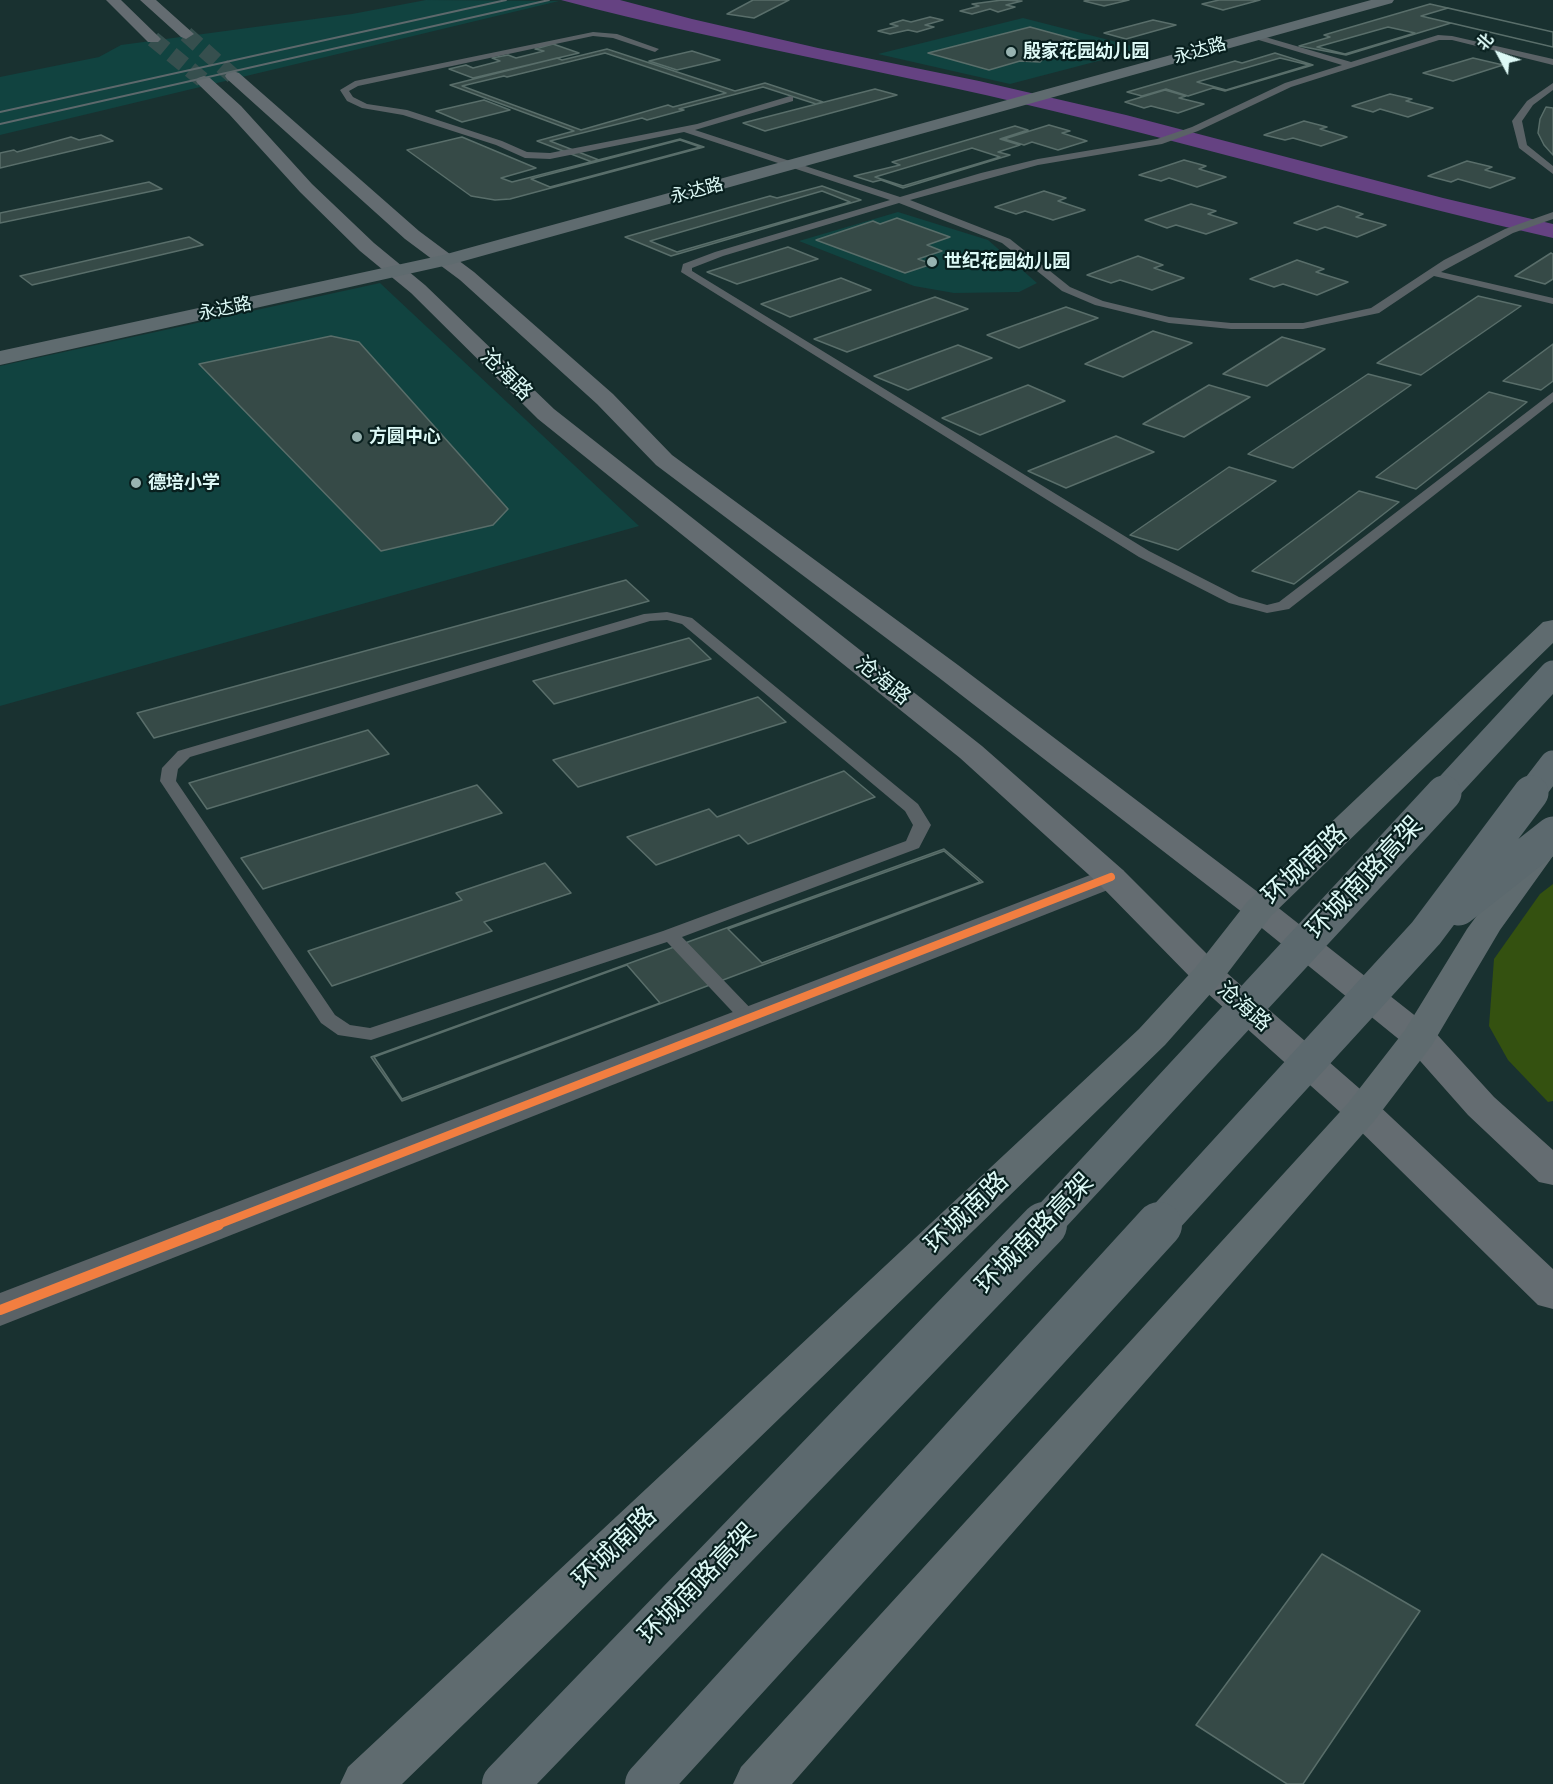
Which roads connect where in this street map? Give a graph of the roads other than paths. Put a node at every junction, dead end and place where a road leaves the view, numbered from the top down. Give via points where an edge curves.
1 (113, 0) edge
2 (147, 0) edge
3 (1350, 0) edge
4 (1388, 0) edge
5 (186, 34) tunnel mouth
6 (1255, 36) junction
7 (153, 39) tunnel mouth
8 (655, 49) dead end
9 (1553, 62) edge
10 (1348, 64) junction
11 (232, 75) tunnel mouth
12 (204, 81) tunnel mouth
13 (1553, 86) edge
14 (790, 99) dead end
15 (991, 103) junction
16 (684, 129) junction
17 (770, 157) junction
18 (793, 164) junction
19 (1553, 171) edge
20 (897, 199) junction
21 (1553, 215) edge
22 (438, 255) junction
23 (390, 266) junction
24 (1433, 273) junction
25 (1553, 301) edge
26 (0, 340) edge
27 (0, 358) edge
28 (1553, 396) edge
29 (1553, 628) edge
30 (1553, 674) edge
31 (1553, 764) edge
32 (1552, 838) edge
33 (1111, 877) junction
34 (1259, 909) junction
35 (1426, 933) junction
36 (670, 935) junction
37 (1208, 975) junction
38 (748, 1018) junction
39 (1419, 1037) junction
40 (1362, 1110) junction
41 (1553, 1172) edge
42 (1553, 1294) edge
43 (0, 1310) edge
44 (366, 1784) edge
45 (505, 1784) edge
46 (648, 1784) edge
47 (759, 1784) edge

1 - 7 main road
2 - 5 main road
3 - 15 main road, 永达路 via 1025,88
4 - 6 main road, 永达路
6 - 10 lane
6 - 15 main road, 永达路 via 1053,92
8 - 16 lane via 593,34 355,84 344,90 350,99 365,106 404,112 525,155 550,156
9 - 10 lane via 1438,37
10 - 20 lane via 1288,85 1159,142 1038,162
11 - 22 main road
12 - 23 main road, 沧海路 via 236,110 306,188
13 - 19 lane via 1530,103 1517,121 1522,146
14 - 16 lane
15 - 17 main road, 永达路
15 - 18 main road, 永达路
16 - 17 lane
17 - 18 lane
17 - 22 main road, 永达路
18 - 20 lane
18 - 22 main road, 永达路
20 - 24 lane via 1006,241 1066,289 1099,303 1169,320 1231,326 1303,326 1375,311
20 - 28 lane via 719,254 687,266 686,272 1144,554 1234,600 1267,609 1284,606
21 - 24 lane via 1509,231
22 - 23 main road, 永达路
22 - 34 main road via 467,276 605,399 664,460
23 - 26 main road, 永达路
23 - 27 main road, 永达路
23 - 33 main road, 沧海路 via 418,288 546,414 971,752
24 - 25 lane
29 - 34 main road, 环城南路
30 - 45 highway, 环城南路高架, bridge via 1077,1191
31 - 35 highway, bridge
32 - 35 highway, bridge
32 - 39 main road via 1484,929
33 - 37 main road, 沧海路
33 - 38 street
34 - 37 main road, 环城南路
34 - 39 main road
35 - 46 highway, bridge
36 - 36 lane via 913,844 922,825 912,808 687,621 649,617 184,754 170,768 168,781 328,1019 345,1031 371,1034
36 - 38 lane
37 - 40 main road, 沧海路
37 - 44 main road, 环城南路 via 1152,1037
38 - 43 street
39 - 40 main road
39 - 41 main road via 1482,1106
40 - 42 main road, 沧海路
40 - 47 main road

